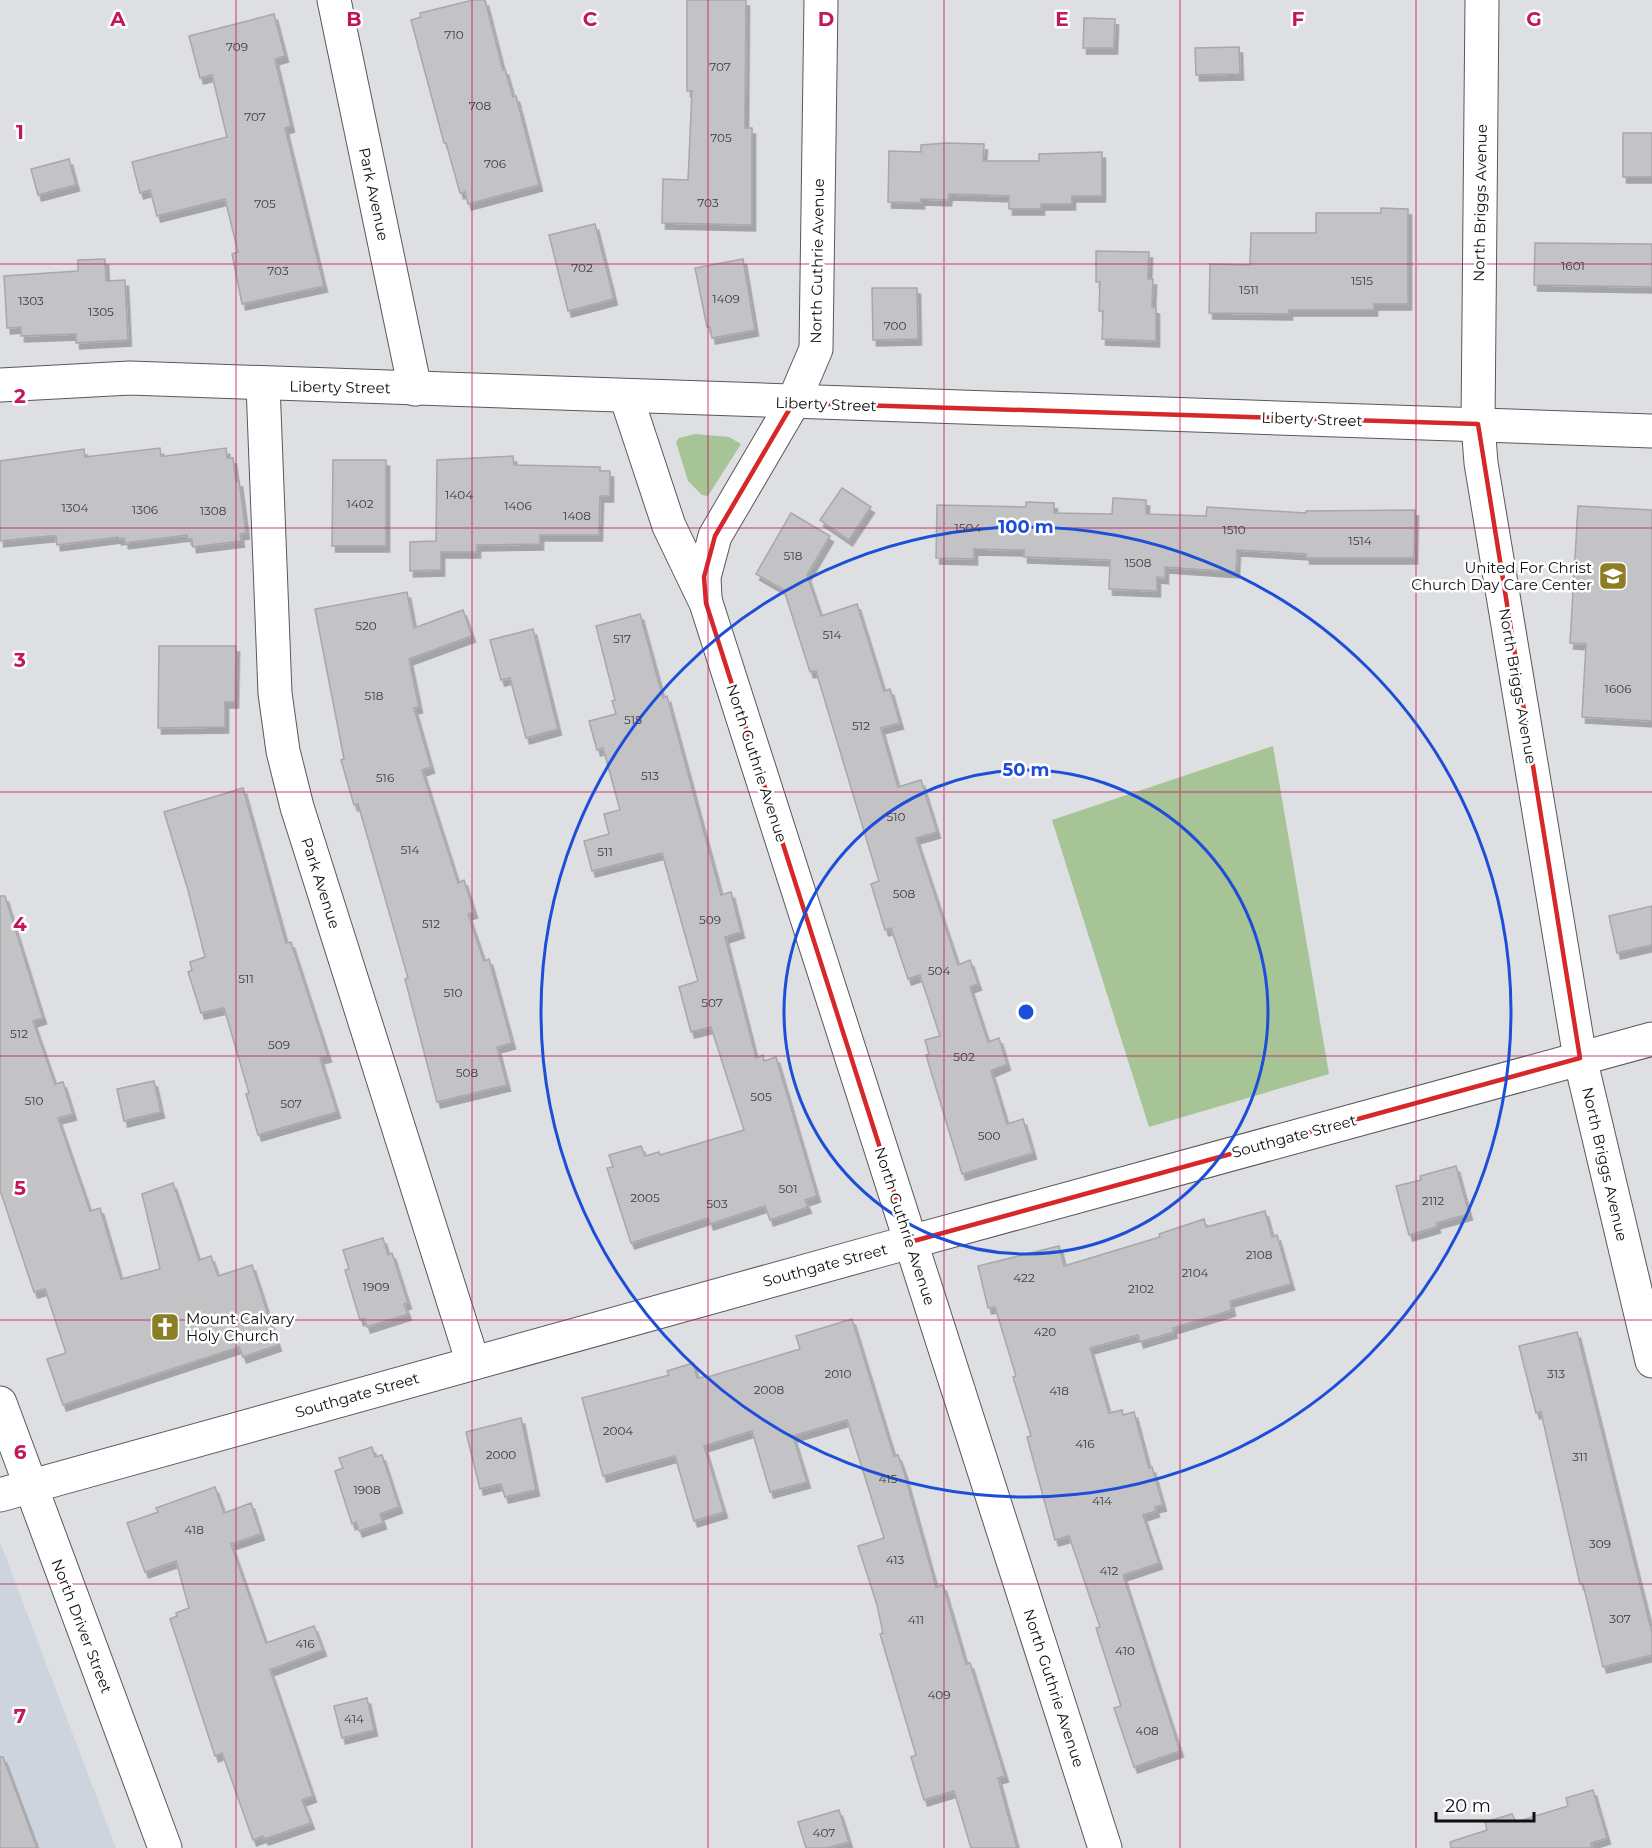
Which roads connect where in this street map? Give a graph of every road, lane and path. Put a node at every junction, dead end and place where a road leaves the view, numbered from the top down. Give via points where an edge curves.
1 (334, 0) edge
2 (821, 0) edge
3 (1482, 0) edge
4 (263, 385) junction
5 (0, 386) edge
6 (415, 389) junction
7 (626, 396) junction
8 (793, 403) junction
9 (1478, 424) junction
10 (1652, 431) edge
11 (706, 603) junction
12 (1652, 1039) edge
13 (1580, 1058) junction
14 (910, 1242) junction
15 (1652, 1361) edge
16 (474, 1363) junction
17 (0, 1403) edge
18 (15, 1491) edge
19 (165, 1848) edge
20 (1105, 1848) edge

1 - 6 street, Park Avenue
2 - 8 street, North Guthrie Avenue via 816,349
3 - 9 street, North Briggs Avenue
4 - 5 street, Liberty Street via 130,378
4 - 6 street, Liberty Street
4 - 16 street, Park Avenue via 275,693 283,751 297,807
6 - 7 street, Liberty Street
7 - 8 street, Liberty Street
7 - 11 street, North Guthrie Avenue via 669,526
8 - 9 street, Liberty Street
8 - 11 street, North Guthrie Avenue via 715,536 704,577
9 - 10 street, Liberty Street
9 - 13 street, North Briggs Avenue via 1480,463
11 - 14 street, North Guthrie Avenue
12 - 13 street, Southgate Street
13 - 14 street, Southgate Street
13 - 15 street, North Briggs Avenue
14 - 16 street, Southgate Street
14 - 20 street, North Guthrie Avenue
16 - 18 street, Southgate Street
17 - 18 street, North Driver Street
18 - 19 street, North Driver Street

